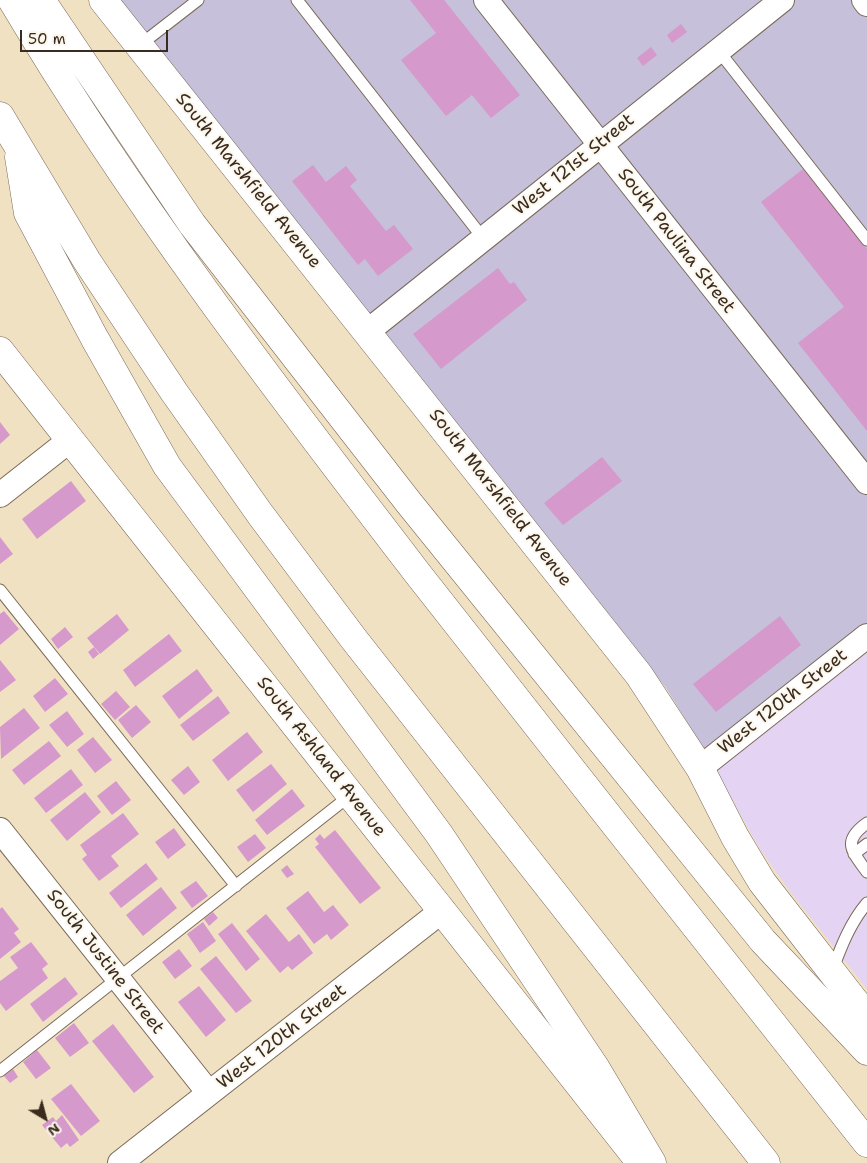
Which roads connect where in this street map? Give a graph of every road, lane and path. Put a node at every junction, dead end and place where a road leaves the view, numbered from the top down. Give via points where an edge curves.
1 (12, 0) edge
2 (40, 0) edge
3 (103, 0) edge
4 (198, 0) edge
5 (297, 0) edge
6 (486, 0) edge
7 (782, 0) edge
8 (864, 0) edge
9 (867, 4) edge
10 (140, 45) junction
11 (718, 50) junction
12 (0, 116) edge
13 (16, 143) junction
14 (600, 144) junction
15 (483, 238) junction
16 (867, 240) edge
17 (368, 331) junction
18 (0, 351) edge
19 (70, 440) junction
20 (867, 482) edge
21 (0, 495) edge
22 (0, 590) edge
23 (867, 636) edge
24 (700, 768) junction
25 (352, 794) junction
26 (867, 822) edge
27 (0, 830) edge
28 (867, 844) edge
29 (854, 854) junction
30 (866, 868) edge
31 (236, 886) junction
32 (867, 903) edge
33 (443, 910) junction
34 (832, 973) junction
35 (118, 978) junction
36 (867, 1017) edge
37 (867, 1051) edge
38 (0, 1071) edge
39 (209, 1093) junction
40 (867, 1143) edge
41 (120, 1163) edge
42 (641, 1163) edge
43 (652, 1163) edge
44 (766, 1163) edge

1 - 40 main road via 138,198 270,380 551,744
2 - 37 main road via 192,224 409,503 763,941
3 - 10 main road, South Marshfield Avenue
4 - 10 lane
5 - 15 lane
6 - 14 street, South Paulina Street
7 - 11 street, West 121st Street
8 - 9 street
10 - 17 main road, South Marshfield Avenue
11 - 14 street, West 121st Street
11 - 16 lane
12 - 13 main road
13 - 43 main road via 28,213 167,466 439,834 595,1067
13 - 44 main road via 174,392 260,514 365,654
14 - 15 street, West 121st Street
14 - 20 street, South Paulina Street
15 - 17 street, West 121st Street
17 - 24 main road, South Marshfield Avenue via 639,674
18 - 19 main road, South Ashland Avenue
19 - 21 street
19 - 25 main road, South Ashland Avenue
22 - 31 lane
23 - 24 street, West 120th Street
24 - 34 main road, South Marshfield Avenue via 762,882
25 - 31 lane
25 - 33 main road, South Ashland Avenue
26 - 29 lane via 855,831 851,841
27 - 35 street, South Justine Street
28 - 29 lane
29 - 30 lane
31 - 35 lane
32 - 34 lane via 841,945
33 - 39 street, West 120th Street
33 - 42 main road, South Ashland Avenue
34 - 36 main road, South Marshfield Avenue
35 - 38 lane
35 - 39 street, South Justine Street
39 - 41 street, West 120th Street

